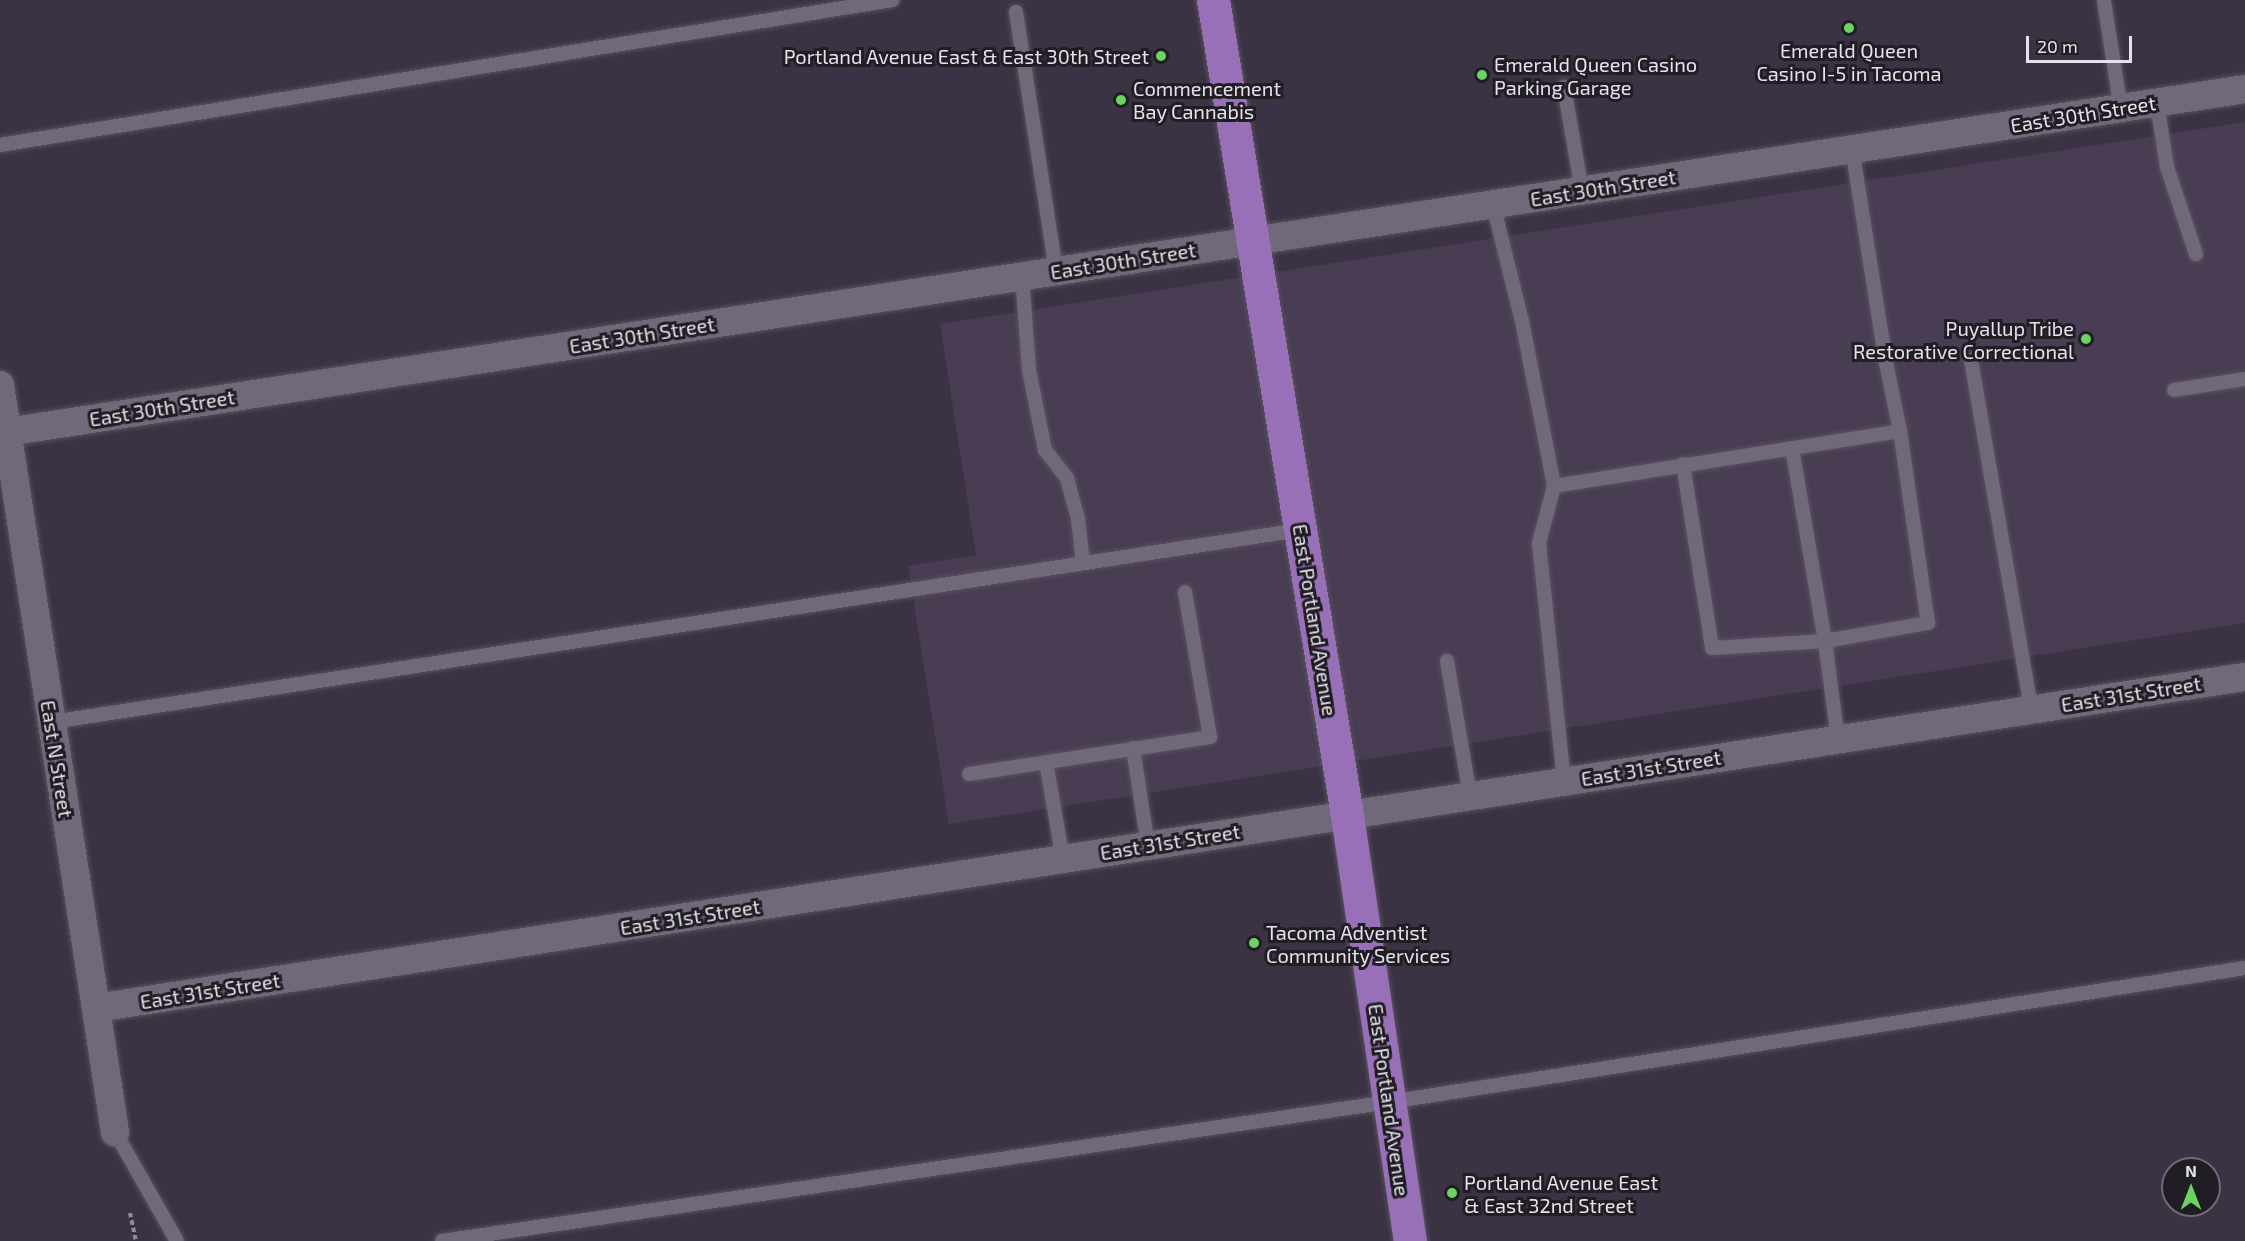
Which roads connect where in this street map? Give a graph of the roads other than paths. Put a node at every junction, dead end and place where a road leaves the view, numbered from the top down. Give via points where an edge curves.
1 (892, 0) edge
2 (1213, 0) edge
3 (2104, 1) edge
4 (1016, 12) dead end
5 (1564, 87) dead end
6 (2245, 89) edge
7 (2157, 103) junction
8 (2121, 109) junction
9 (0, 144) edge
10 (1852, 149) junction
11 (1582, 191) junction
12 (1493, 204) junction
13 (1253, 241) junction
14 (2196, 254) dead end
15 (1056, 271) junction
16 (1022, 276) junction
17 (1971, 360) dead end
18 (2245, 379) edge
19 (0, 385) edge
20 (2174, 390) dead end
21 (1900, 431) junction
22 (4, 432) edge
23 (1792, 448) junction
24 (1683, 464) junction
25 (1554, 486) junction
26 (1300, 530) junction
27 (1083, 563) junction
28 (1185, 592) dead end
29 (1825, 641) junction
30 (1446, 661) dead end
31 (2245, 677) edge
32 (2031, 710) junction
33 (52, 722) junction
34 (1838, 740) junction
35 (1133, 748) junction
36 (1046, 762) junction
37 (969, 774) dead end
38 (1564, 781) junction
39 (1470, 796) junction
40 (1347, 815) junction
41 (1148, 846) junction
42 (1062, 859) junction
43 (2245, 968) edge
44 (96, 1008) junction
45 (1389, 1102) junction
46 (115, 1132) joint
47 (177, 1241) edge
48 (442, 1241) edge
49 (1410, 1241) edge

1 - 9 lane
2 - 13 main road, East Portland Avenue
3 - 8 lane
4 - 15 lane
5 - 11 lane
6 - 7 street, East 30th Street
7 - 8 street, East 30th Street
7 - 14 lane via 2167,167
8 - 10 street, East 30th Street
10 - 11 street, East 30th Street
10 - 21 lane
11 - 12 street, East 30th Street
12 - 13 street, East 30th Street
12 - 25 lane via 1522,321
13 - 15 street, East 30th Street
13 - 26 main road, East Portland Avenue
15 - 16 street, East 30th Street
16 - 22 street, East 30th Street
16 - 27 lane via 1029,370 1045,450 1066,478 1078,519
17 - 32 lane
18 - 20 lane
19 - 22 street, East N Street
21 - 23 lane
21 - 29 lane via 1928,623
22 - 33 street, East N Street
23 - 24 lane
23 - 29 lane
24 - 25 lane
24 - 29 lane via 1712,648
25 - 38 lane via 1539,543
26 - 27 lane
26 - 40 main road, East Portland Avenue
27 - 33 lane
28 - 35 lane via 1210,736
29 - 34 lane
30 - 39 lane
31 - 32 street, East 31st Street
32 - 34 street, East 31st Street
33 - 44 street, East N Street
34 - 38 street, East 31st Street
35 - 36 lane
35 - 41 lane
36 - 37 lane
36 - 42 lane
38 - 39 street, East 31st Street
39 - 40 street, East 31st Street
40 - 41 street, East 31st Street
40 - 45 main road, East Portland Avenue
41 - 42 street, East 31st Street
42 - 44 street, East 31st Street
43 - 45 lane
44 - 46 street, East N Street
45 - 48 lane
45 - 49 main road, East Portland Avenue
46 - 47 lane

